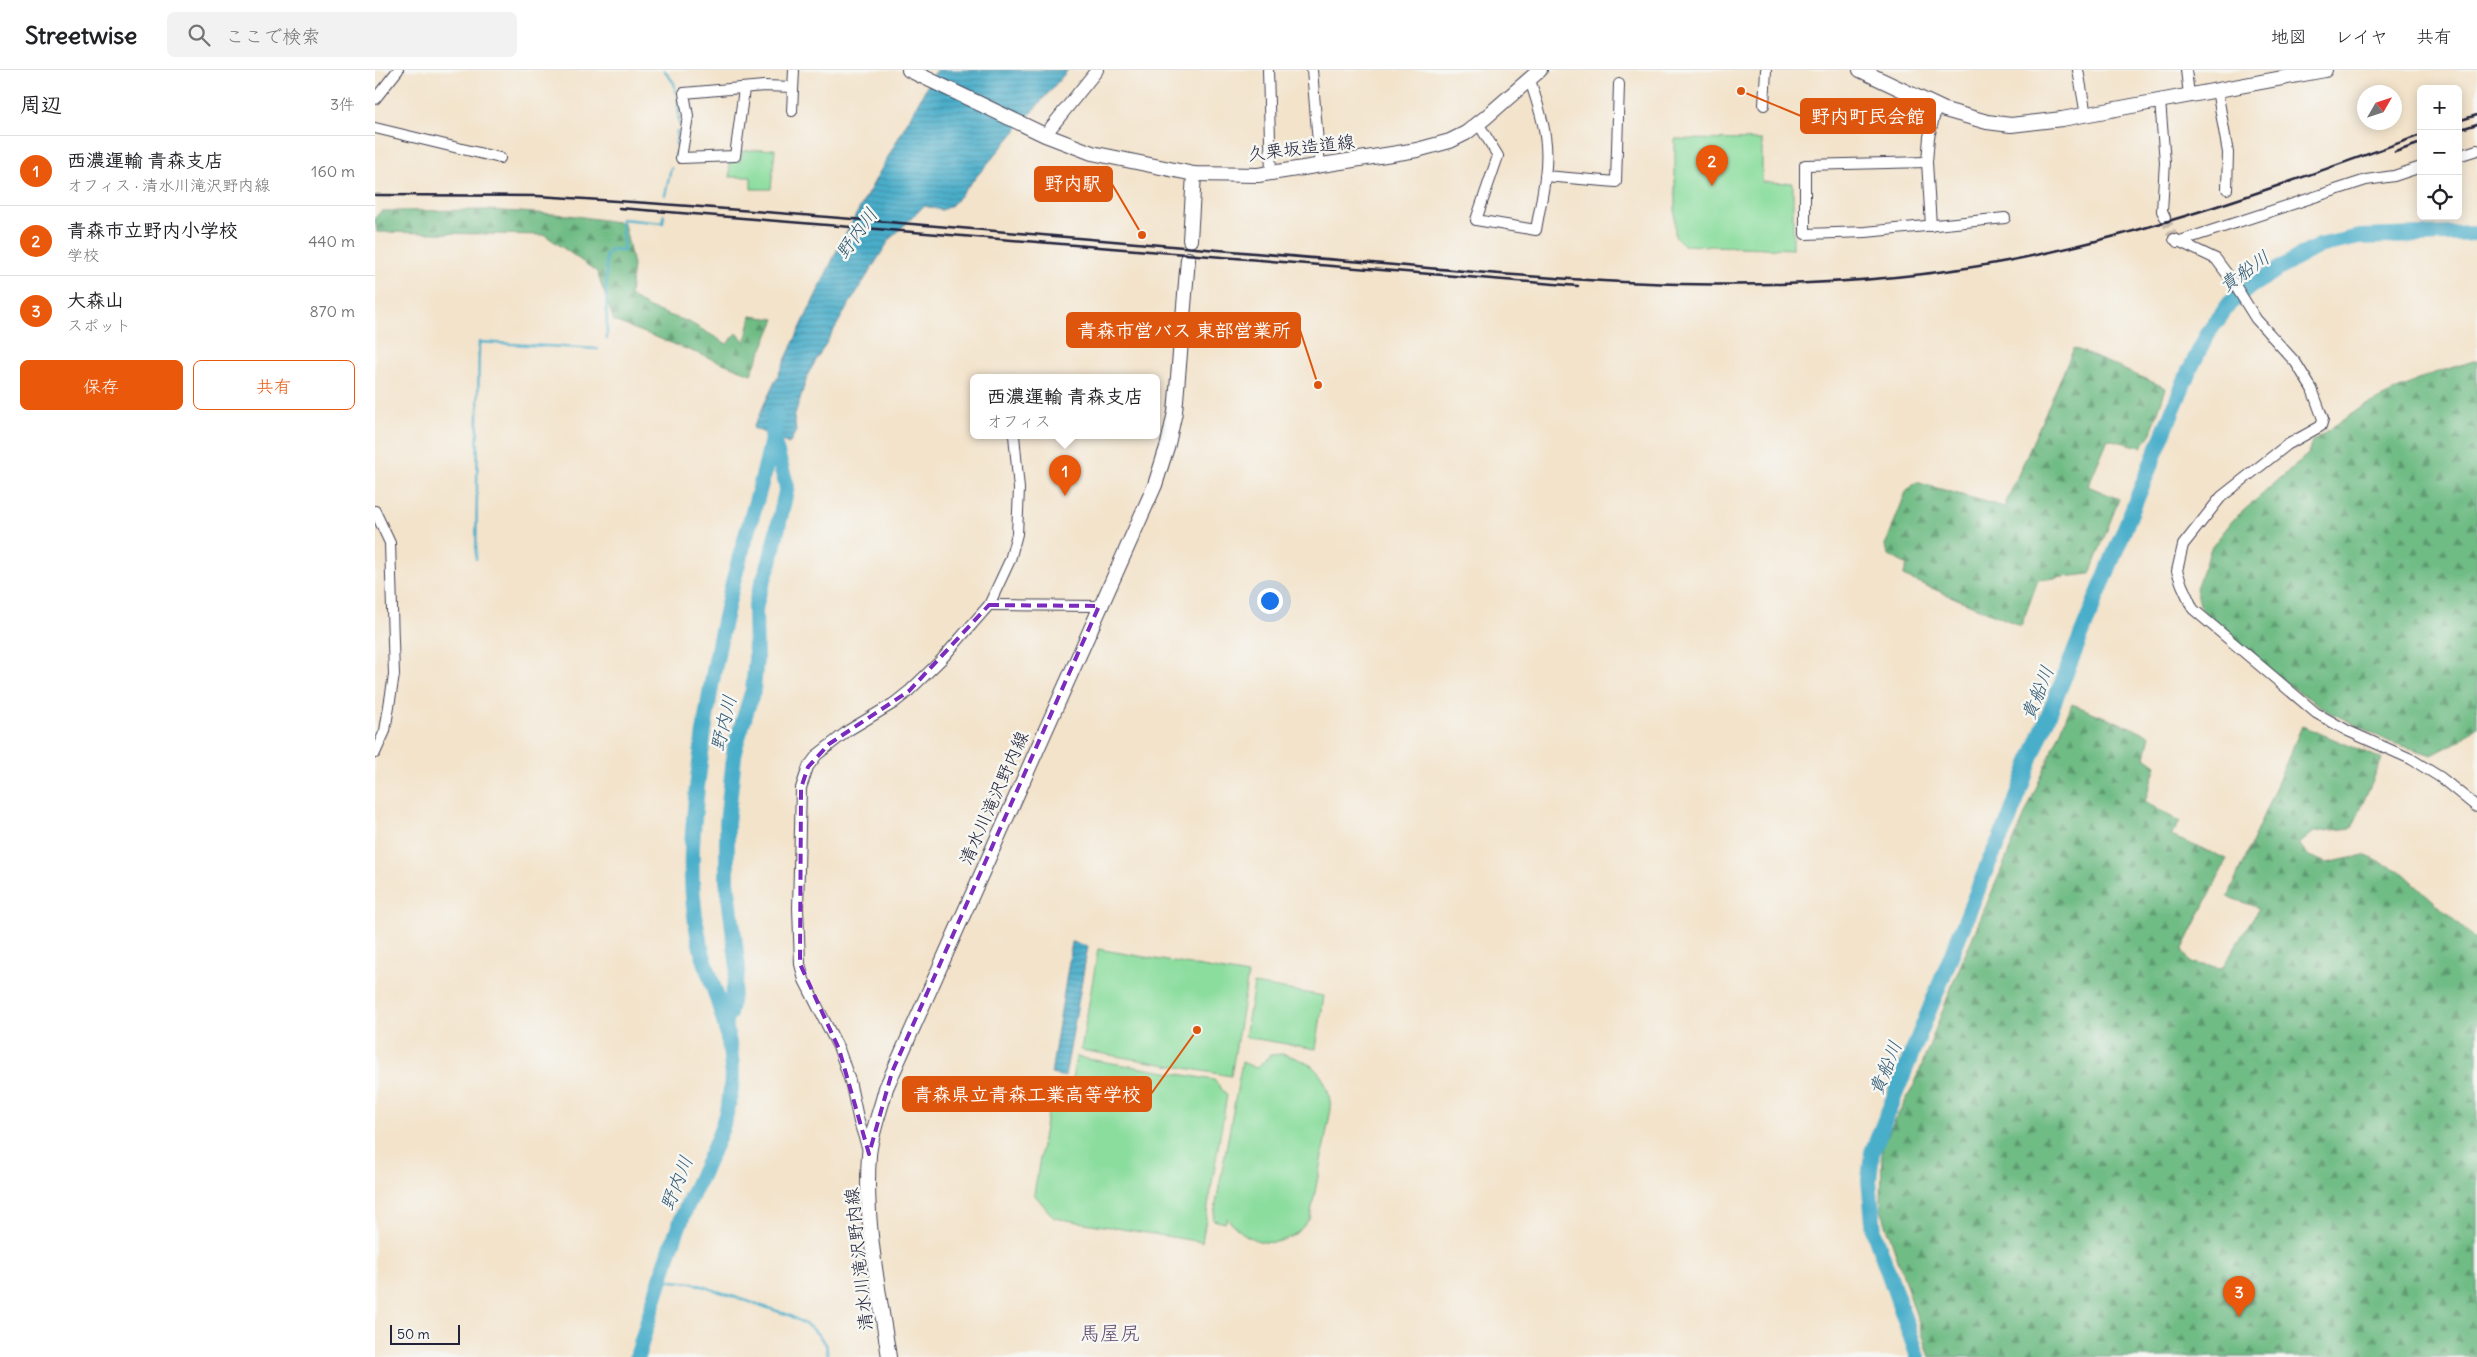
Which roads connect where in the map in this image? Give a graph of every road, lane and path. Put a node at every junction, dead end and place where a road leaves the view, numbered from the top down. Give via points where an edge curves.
1 (397, 70) edge
2 (794, 70) edge
3 (1097, 70) edge
4 (1268, 70) edge
5 (1312, 70) edge
6 (1541, 70) edge
7 (1767, 70) edge
8 (1860, 70) edge
9 (2078, 70) edge
10 (2186, 70) edge
11 (2325, 70) edge
12 (914, 72) edge
13 (1530, 79) junction
14 (1619, 84) dead end
15 (793, 87) junction
16 (744, 88) junction
17 (2217, 90) junction
18 (2189, 95) junction
19 (375, 99) edge
20 (2160, 101) junction
21 (1764, 105) dead end
22 (1937, 106) junction
23 (792, 111) dead end
24 (2085, 115) junction
25 (1478, 123) junction
26 (375, 128) edge
27 (1039, 132) junction
28 (2477, 150) edge
29 (2462, 155) edge
30 (501, 158) dead end
31 (1927, 162) junction
32 (1321, 167) junction
33 (2417, 168) edge
34 (1194, 174) junction
35 (1271, 174) junction
36 (1545, 176) junction
37 (2227, 189) dead end
38 (2165, 217) tunnel mouth
39 (2005, 218) dead end
40 (1931, 226) junction
41 (1190, 240) dead end
42 (1188, 259) dead end
43 (1014, 439) edge
44 (375, 511) edge
45 (989, 605) junction
46 (1099, 606) junction
47 (375, 753) edge
48 (2477, 807) edge
49 (869, 1154) junction
50 (889, 1357) edge

1 - 19 street
2 - 15 street
3 - 27 street
4 - 35 street
5 - 32 street
6 - 13 main road, 久栗坂造道線
7 - 21 street
8 - 22 main road
9 - 24 street
10 - 18 street
11 - 17 main road
12 - 27 main road, 久栗坂造道線
13 - 25 main road, 久栗坂造道線
13 - 36 street via 1545,136
14 - 36 street via 1617,182
15 - 16 street
15 - 23 street
16 - 16 street via 684,93 688,116 681,158 735,156
17 - 18 main road
17 - 37 street via 2228,153
18 - 20 main road
20 - 24 main road
20 - 38 street via 2165,162 2162,211
22 - 24 main road via 2000,125 2031,124
22 - 31 street
25 - 32 main road, 久栗坂造道線 via 1450,141
25 - 36 street via 1498,156 1476,220 1536,230
26 - 30 street
27 - 34 main road, 久栗坂造道線 via 1092,153
28 - 29 street
31 - 40 street
31 - 40 street via 1805,165 1805,234
32 - 35 main road, 久栗坂造道線
33 - 48 street via 2366,180 2175,241 2216,260 2256,319 2296,363 2312,389 2323,419 2321,426 2287,445 2221,497 2183,545 2177,571 2193,609 2316,712 2348,731 2411,759
34 - 35 main road, 久栗坂造道線
34 - 41 main road
39 - 40 street
42 - 46 main road, 清水川滝沢野内線 via 1175,412 1169,444 1155,485
43 - 45 street via 1019,489 1017,534 1010,560
44 - 47 street via 390,543 394,675 385,731
45 - 46 street
45 - 49 street via 909,691 849,730 817,756 808,767 801,788 800,964 804,980 839,1049
46 - 49 main road, 清水川滝沢野内線 via 892,1072
49 - 50 main road, 清水川滝沢野内線 via 870,1225

